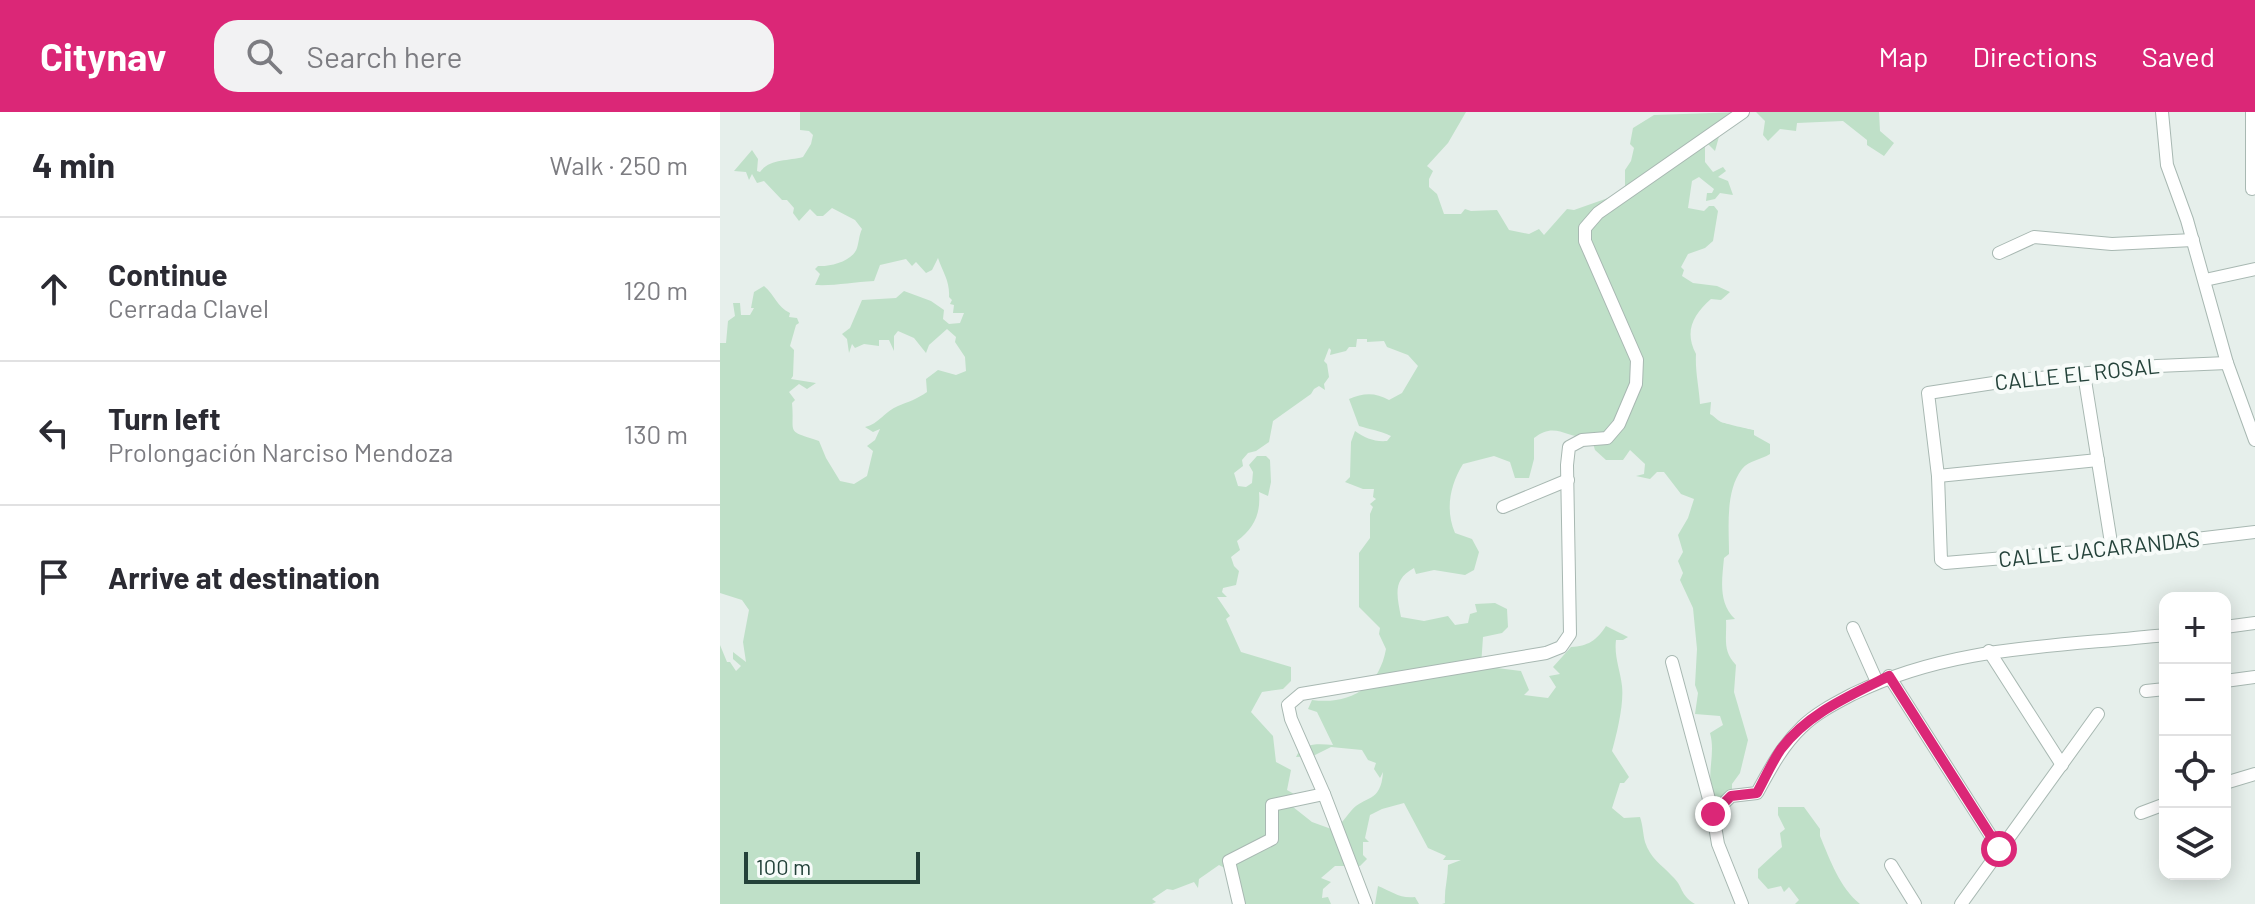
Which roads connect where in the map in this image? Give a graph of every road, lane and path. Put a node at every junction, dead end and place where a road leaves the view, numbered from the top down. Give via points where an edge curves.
1 (1743, 112) edge
2 (2162, 112) edge
3 (2252, 112) edge
4 (2252, 189) dead end
5 (2193, 240) junction
6 (1999, 253) dead end
7 (2255, 269) edge
8 (2205, 280) junction
9 (2227, 363) junction
10 (2084, 374) junction
11 (2255, 440) edge
12 (2098, 460) junction
13 (1938, 476) junction
14 (1568, 480) junction
15 (1503, 507) dead end
16 (2255, 532) edge
17 (2112, 549) junction
18 (2255, 623) edge
19 (2231, 626) edge
20 (1853, 628) dead end
21 (2159, 636) edge
22 (1989, 651) junction
23 (1672, 662) dead end
24 (2255, 677) edge
25 (1883, 679) junction
26 (2231, 680) edge
27 (2159, 690) edge
28 (2146, 691) dead end
29 (2098, 714) dead end
30 (2062, 765) junction
31 (2255, 774) edge
32 (2231, 781) edge
33 (1324, 794) junction
34 (2159, 806) edge
35 (2141, 813) dead end
36 (1713, 814) junction
37 (1999, 849) junction
38 (1891, 865) dead end
39 (1239, 904) edge
40 (1366, 904) edge
41 (1742, 904) edge
42 (1915, 904) edge
43 (1961, 904) edge

1 - 14 street via 1598,213 1585,228 1585,241 1637,360 1636,384 1607,438 1569,447
2 - 5 street via 2167,165
3 - 4 street
5 - 6 street via 2112,244 2034,237
5 - 8 street
7 - 8 street
8 - 9 street
9 - 10 street, CALLE EL ROSAL
9 - 11 street
10 - 12 street
10 - 13 street, CALLE EL ROSAL via 1928,393
12 - 13 street
12 - 17 street
13 - 17 street, CALLE JACARANDAS via 1943,562
14 - 15 street
14 - 33 street via 1570,634 1561,647 1301,694 1288,705 1291,719
16 - 17 street, CALLE JACARANDAS
18 - 19 street
20 - 25 street
21 - 22 street
22 - 25 street
22 - 30 street
23 - 36 street
24 - 26 street
25 - 36 street via 1804,725 1781,749 1757,793 1731,796
25 - 37 street
27 - 28 street
29 - 30 street
30 - 37 street
31 - 32 street
33 - 39 street via 1272,805 1272,839 1229,861
33 - 40 street
34 - 35 street
36 - 41 street via 1718,844
37 - 43 street
38 - 42 street

